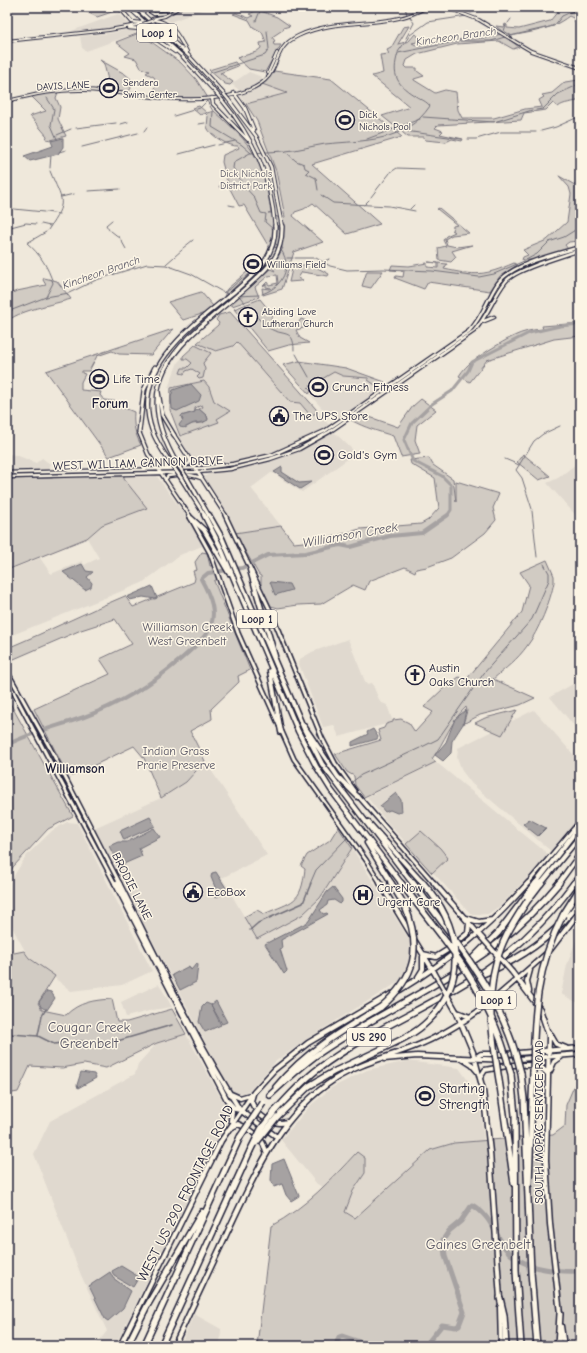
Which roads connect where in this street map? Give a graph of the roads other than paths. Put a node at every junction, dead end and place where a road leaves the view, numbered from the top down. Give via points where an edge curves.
1 (119, 7) edge
2 (128, 7) edge
3 (135, 7) edge
4 (143, 7) edge
5 (178, 7) edge
6 (426, 7) edge
7 (445, 7) edge
8 (449, 7) edge
9 (458, 10) junction
10 (152, 13) junction
11 (165, 14) junction
12 (153, 19) junction
13 (164, 21) junction
14 (132, 22) junction
15 (142, 23) junction
16 (129, 27) junction
17 (141, 29) junction
18 (109, 31) junction
19 (39, 39) junction
20 (7, 42) edge
21 (189, 56) junction
22 (186, 60) junction
23 (580, 68) edge
24 (256, 84) junction
25 (251, 89) junction
26 (239, 93) joint
27 (235, 95) junction
28 (177, 100) junction
29 (204, 100) joint
30 (211, 100) junction
31 (7, 101) edge
32 (256, 136) junction
33 (256, 149) junction
34 (580, 246) edge
35 (580, 250) edge
36 (489, 311) junction
37 (484, 321) junction
38 (162, 357) junction
39 (158, 385) junction
40 (366, 402) junction
41 (370, 404) junction
42 (139, 432) joint
43 (174, 435) joint
44 (272, 455) junction
45 (274, 458) junction
46 (190, 460) junction
47 (152, 461) junction
48 (244, 462) junction
49 (157, 468) junction
50 (195, 468) junction
51 (140, 469) junction
52 (226, 469) junction
53 (124, 470) junction
54 (209, 471) junction
55 (160, 472) junction
56 (198, 472) junction
57 (105, 474) junction
58 (8, 475) edge
59 (202, 479) junction
60 (165, 480) junction
61 (191, 518) junction
62 (225, 561) junction
63 (250, 570) junction
64 (269, 663) junction
65 (276, 664) junction
66 (7, 671) edge
67 (7, 680) edge
68 (301, 722) junction
69 (281, 732) junction
70 (358, 797) junction
71 (353, 806) junction
72 (580, 822) edge
73 (358, 828) junction
74 (580, 836) edge
75 (580, 854) edge
76 (580, 876) edge
77 (580, 888) edge
78 (118, 891) junction
79 (580, 902) edge
80 (130, 903) junction
81 (125, 904) junction
82 (580, 911) edge
83 (137, 918) junction
84 (466, 918) junction
85 (493, 919) junction
86 (469, 923) junction
87 (480, 936) junction
88 (423, 954) junction
89 (530, 968) junction
90 (462, 969) junction
91 (433, 971) junction
92 (474, 977) junction
93 (518, 979) junction
94 (415, 980) junction
95 (530, 993) junction
96 (456, 1011) junction
97 (470, 1017) junction
98 (461, 1022) junction
99 (187, 1024) junction
100 (548, 1029) junction
101 (201, 1040) junction
102 (580, 1048) edge
103 (568, 1049) junction
104 (549, 1051) junction
105 (580, 1054) edge
106 (564, 1055) junction
107 (476, 1056) junction
108 (549, 1056) junction
109 (460, 1058) junction
110 (378, 1060) junction
111 (479, 1073) junction
112 (548, 1074) junction
113 (480, 1078) junction
114 (228, 1091) junction
115 (253, 1093) junction
116 (270, 1095) junction
117 (227, 1100) junction
118 (240, 1110) junction
119 (276, 1114) junction
120 (289, 1121) junction
121 (231, 1122) junction
122 (226, 1131) junction
123 (277, 1137) junction
124 (266, 1152) junction
125 (515, 1192) junction
126 (528, 1196) junction
127 (210, 1198) junction
128 (500, 1298) junction
129 (560, 1314) junction
130 (161, 1345) edge
131 (120, 1346) edge
132 (127, 1346) edge
133 (144, 1346) edge
134 (174, 1346) edge
135 (501, 1346) edge
136 (506, 1346) edge
137 (520, 1346) edge
138 (537, 1346) edge
139 (558, 1346) edge
140 (564, 1346) edge

1 - 14 highway
2 - 22 highway, Loop 1
3 - 21 highway, Loop 1
4 - 10 highway
5 - 11 main road
5 - 11 main road
6 - 24 main road, DAVIS LANE via 392,20 331,25 299,34 282,45 268,73
6 - 25 main road, DAVIS LANE via 412,16 393,21 335,25 300,35 282,48 267,78
7 - 9 main road
8 - 9 main road
9 - 23 main road via 481,19 529,49
10 - 11 highway
10 - 12 highway
11 - 12 main road
11 - 13 highway via 162,18
12 - 13 highway
12 - 15 main road, bridge
13 - 21 highway via 175,31
14 - 15 highway
14 - 16 highway
15 - 16 main road
15 - 17 highway
16 - 17 highway
16 - 18 main road
16 - 18 main road
17 - 22 highway
18 - 19 main road
18 - 19 main road
19 - 20 main road
21 - 32 highway, Loop 1, bridge via 223,93
22 - 33 highway, Loop 1, bridge via 241,124
24 - 25 main road
24 - 27 main road, DAVIS LANE
25 - 26 main road, DAVIS LANE
26 - 27 highway
27 - 30 main road, DAVIS LANE
27 - 32 highway via 245,108
28 - 29 main road, DAVIS LANE
28 - 30 main road, DAVIS LANE
28 - 31 main road, DAVIS LANE via 77,89 42,92
29 - 30 highway
30 - 33 highway
32 - 39 highway, Loop 1 via 275,182 283,232 280,247 267,269 183,342 171,356
33 - 38 highway, Loop 1 via 269,182 276,237 272,251 265,262 189,329
34 - 40 main road, WEST WILLIAM CANNON DRIVE via 505,275 472,328
35 - 36 main road, WEST WILLIAM CANNON DRIVE via 512,275 504,283
36 - 37 main road, WEST WILLIAM CANNON DRIVE
36 - 37 main road via 494,316
37 - 41 main road, WEST WILLIAM CANNON DRIVE via 468,336
38 - 42 highway via 145,387 139,413
38 - 62 highway, Loop 1, bridge via 151,381 149,422 154,436 211,527
39 - 43 highway via 161,414
39 - 65 highway, Loop 1, bridge via 155,398 157,421 163,440 212,518
40 - 41 main road
40 - 44 main road, WEST WILLIAM CANNON DRIVE via 315,436
41 - 45 main road, WEST WILLIAM CANNON DRIVE via 316,441
42 - 47 main road
43 - 46 main road, SOUTH MOPAC SERVICE ROAD
44 - 45 main road
44 - 48 main road, WEST WILLIAM CANNON DRIVE
45 - 52 main road, WEST WILLIAM CANNON DRIVE
46 - 47 main road via 185,466 161,466
46 - 50 main road, SOUTH MOPAC SERVICE ROAD
47 - 49 main road
47 - 51 main road
48 - 50 main road, WEST WILLIAM CANNON DRIVE
48 - 52 main road
49 - 50 main road, WEST WILLIAM CANNON DRIVE
49 - 51 main road, WEST WILLIAM CANNON DRIVE
49 - 55 main road
50 - 56 main road, SOUTH MOPAC SERVICE ROAD
51 - 53 main road, WEST WILLIAM CANNON DRIVE
52 - 54 main road, WEST WILLIAM CANNON DRIVE
53 - 57 main road
53 - 58 main road, WEST WILLIAM CANNON DRIVE
54 - 56 main road, WEST WILLIAM CANNON DRIVE
54 - 59 main road
55 - 56 main road, WEST WILLIAM CANNON DRIVE
55 - 57 main road, WEST WILLIAM CANNON DRIVE
55 - 60 main road
56 - 59 main road, SOUTH MOPAC SERVICE ROAD
57 - 58 main road, WEST WILLIAM CANNON DRIVE
59 - 60 main road via 195,476 173,475
59 - 63 main road, SOUTH MOPAC SERVICE ROAD via 225,515
60 - 61 main road
61 - 62 highway via 204,530
61 - 69 main road via 215,566 238,633
62 - 64 highway, Loop 1
63 - 65 highway
63 - 70 main road, SOUTH MOPAC SERVICE ROAD via 273,616 322,738
64 - 69 highway
64 - 73 highway, Loop 1 via 307,749 331,790
65 - 68 highway, Loop 1
66 - 80 main road, BRODIE LANE
67 - 78 main road, BRODIE LANE
68 - 70 highway via 338,777
68 - 71 highway, Loop 1 via 322,764
69 - 88 main road via 300,768 366,860
70 - 84 main road, SOUTH MOPAC SERVICE ROAD
71 - 119 highway, bridge via 436,898 448,918 456,947 452,983 437,1011 420,1028 309,1086
71 - 126 highway, Loop 1, bridge via 487,984 502,1011 521,1073
72 - 85 main road, WEST US 290 FRONTAGE ROAD
72 - 90 highway via 573,835 498,933
73 - 116 highway, bridge via 405,906 414,930 415,954 412,966 399,991 381,1007 318,1044 298,1062
73 - 125 highway, Loop 1, bridge via 471,976 487,1002 503,1039 511,1074 515,1115
74 - 125 highway, bridge via 528,900 506,933 492,978 490,1021
75 - 90 highway, US 290 via 560,883 524,923 494,948
76 - 92 highway, US 290 via 533,930
77 - 126 highway, bridge via 548,943 538,977 534,1012
78 - 80 main road
78 - 81 main road, BRODIE LANE
79 - 92 highway via 567,919 540,944 513,960
80 - 83 main road, BRODIE LANE
81 - 83 main road
81 - 99 main road, BRODIE LANE
82 - 89 main road via 563,935
83 - 101 main road, BRODIE LANE
84 - 85 main road via 479,922
84 - 86 main road, SOUTH MOPAC SERVICE ROAD
85 - 87 main road, WEST US 290 FRONTAGE ROAD
86 - 87 main road, SOUTH MOPAC SERVICE ROAD
86 - 88 main road via 468,934 440,956 433,958
87 - 91 main road, WEST US 290 FRONTAGE ROAD
87 - 93 main road, SOUTH MOPAC SERVICE ROAD, bridge
88 - 91 main road
88 - 94 main road via 423,969
89 - 93 main road
89 - 95 main road via 527,981
90 - 116 highway, US 290 via 320,1053
91 - 94 main road, WEST US 290 FRONTAGE ROAD
91 - 96 main road, bridge
92 - 119 highway, US 290 via 325,1063 296,1087
93 - 95 main road, SOUTH MOPAC SERVICE ROAD
93 - 97 main road
94 - 115 main road, WEST US 290 FRONTAGE ROAD via 296,1051
95 - 100 main road, SOUTH MOPAC SERVICE ROAD
96 - 97 main road via 462,1016
96 - 98 main road
97 - 98 main road
98 - 107 main road
98 - 110 main road via 418,1045
99 - 101 main road
99 - 117 main road, BRODIE LANE
100 - 103 main road via 556,1044
100 - 104 main road, SOUTH MOPAC SERVICE ROAD
101 - 114 main road, BRODIE LANE
102 - 103 main road
103 - 104 main road
104 - 107 main road via 484,1053
104 - 108 main road, SOUTH MOPAC SERVICE ROAD
105 - 106 main road
106 - 108 main road
106 - 112 main road via 554,1062
107 - 108 main road via 507,1060
107 - 109 main road
107 - 111 main road
108 - 112 main road, SOUTH MOPAC SERVICE ROAD
109 - 110 main road via 417,1056
109 - 111 main road
110 - 120 main road via 351,1070 328,1083 309,1098
111 - 113 main road
112 - 113 main road via 541,1066 530,1064 492,1068 485,1070
112 - 129 main road, SOUTH MOPAC SERVICE ROAD via 546,1160
113 - 128 main road via 487,1119
114 - 115 main road via 237,1098 247,1097
114 - 118 main road, BRODIE LANE
115 - 118 main road, WEST US 290 FRONTAGE ROAD
115 - 120 main road via 251,1101 256,1112 274,1123
116 - 127 highway, US 290, bridge via 240,1137
117 - 118 main road, BRODIE LANE via 235,1109
117 - 121 main road via 232,1112
118 - 121 main road, WEST US 290 FRONTAGE ROAD
118 - 123 main road, BRODIE LANE
119 - 130 highway, bridge via 250,1151
120 - 123 main road
121 - 122 main road, WEST US 290 FRONTAGE ROAD
122 - 124 main road via 232,1125 242,1126 261,1138
122 - 131 main road, WEST US 290 FRONTAGE ROAD
123 - 124 main road
124 - 134 main road
125 - 137 highway, Loop 1
126 - 138 highway, Loop 1
127 - 132 highway via 147,1306
127 - 133 highway, US 290
128 - 135 main road
128 - 136 highway
129 - 139 highway
129 - 140 main road, SOUTH MOPAC SERVICE ROAD

